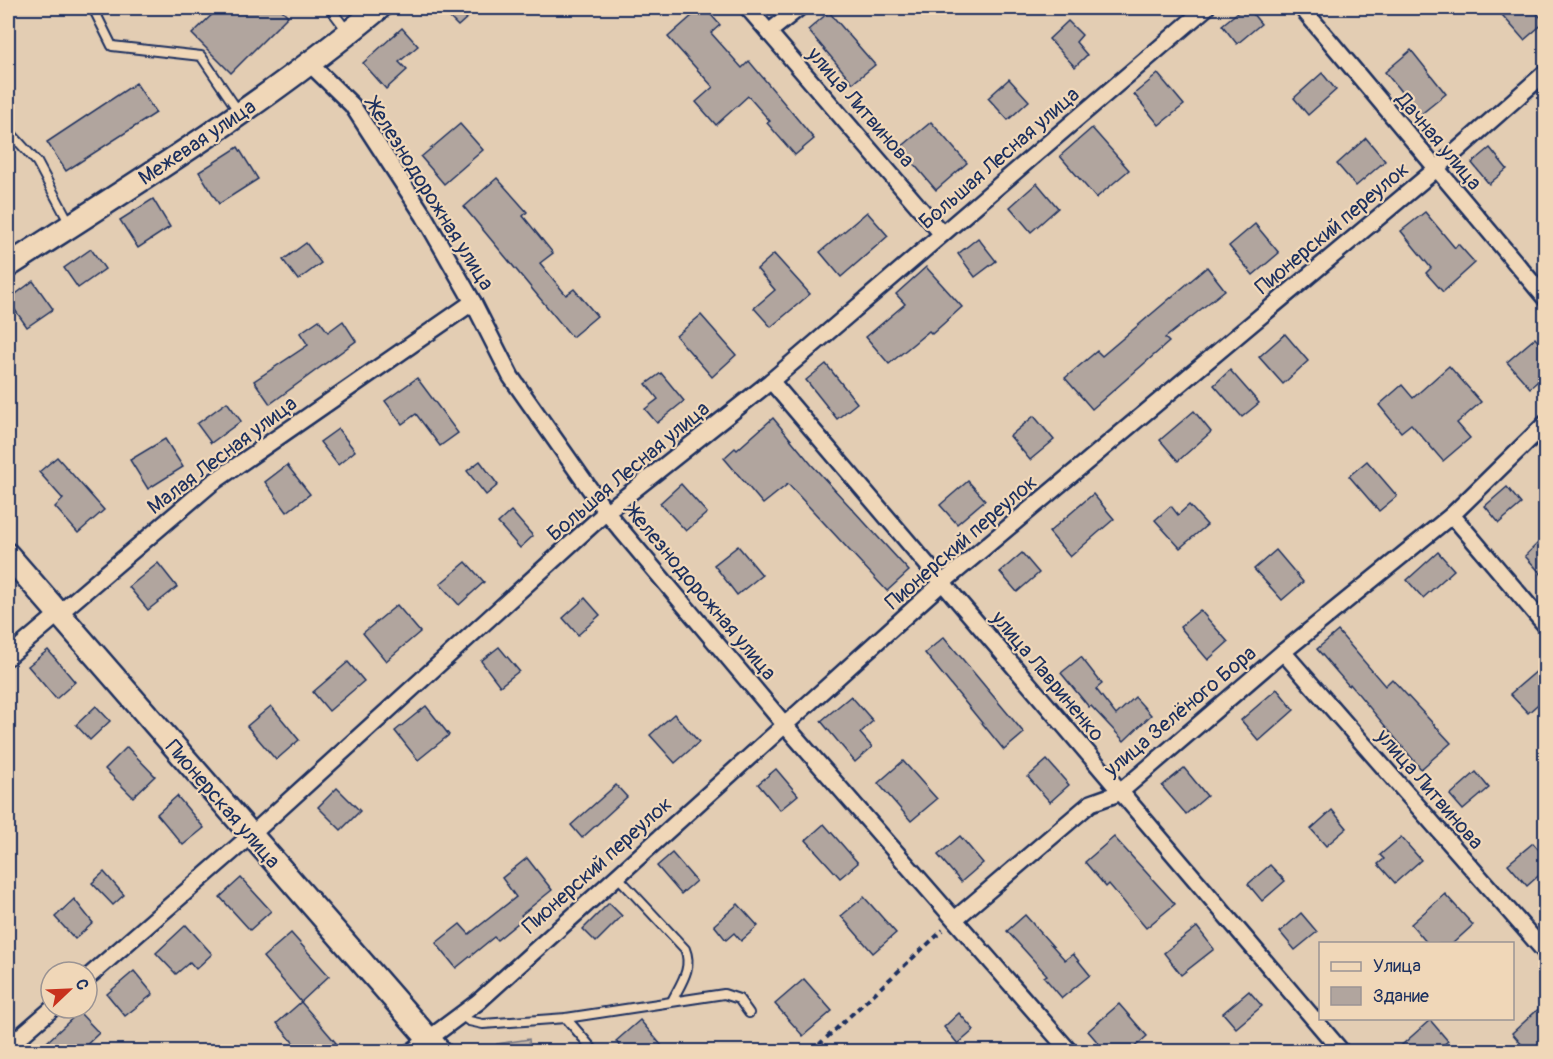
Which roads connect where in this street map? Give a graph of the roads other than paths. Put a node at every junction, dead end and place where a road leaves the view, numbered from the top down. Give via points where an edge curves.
1 (93, 8) edge
2 (330, 8) edge
3 (379, 8) edge
4 (748, 8) edge
5 (799, 8) edge
6 (1206, 8) edge
7 (1302, 8) edge
8 (769, 32) junction
9 (348, 34) junction
10 (310, 64) junction
11 (1545, 72) edge
12 (242, 115) junction
13 (8, 130) edge
14 (1435, 170) junction
15 (70, 226) junction
16 (942, 234) junction
17 (8, 266) edge
18 (1545, 299) edge
19 (473, 302) junction
20 (771, 381) junction
21 (1545, 423) edge
22 (606, 512) junction
23 (1452, 515) junction
24 (8, 555) edge
25 (942, 583) junction
26 (57, 613) junction
27 (1545, 626) edge
28 (1283, 652) junction
29 (8, 657) edge
30 (784, 724) junction
31 (1119, 793) junction
32 (250, 836) junction
33 (617, 876) junction
34 (956, 919) junction
35 (1545, 953) edge
36 (99, 968) edge
37 (672, 1000) junction
38 (749, 1013) dead end
39 (460, 1014) junction
40 (566, 1018) junction
41 (39, 1020) edge
42 (8, 1047) edge
43 (426, 1047) edge
44 (595, 1052) edge
45 (1070, 1052) edge
46 (1342, 1052) edge

1 - 12 lane via 112,46 201,56
2 - 9 lane
3 - 9 street, Межевая улица
4 - 8 street, улица Литвинова
5 - 8 street
6 - 16 street, Большая Лесная улица
7 - 14 street, Дачная улица
8 - 16 street, улица Литвинова
9 - 10 street, Межевая улица
10 - 12 street, Межевая улица
10 - 19 street, Железнодорожная улица via 352,105 424,216
11 - 14 street, Пионерский переулок
12 - 15 street, Межевая улица
13 - 15 lane via 37,162
14 - 18 street, Дачная улица
14 - 25 street, Пионерский переулок
15 - 17 street, Межевая улица
16 - 20 street, Большая Лесная улица
19 - 22 street, Железнодорожная улица via 511,377
19 - 26 street, Малая Лесная улица via 212,483
20 - 22 street, Большая Лесная улица
20 - 25 street, улица Лавриненко
21 - 23 street, улица Зелёного Бора
22 - 30 street, Железнодорожная улица
22 - 32 street, Большая Лесная улица
23 - 27 street
23 - 28 street, улица Зелёного Бора
24 - 26 street, Пионерская улица
25 - 30 street, Пионерский переулок
25 - 31 street, улица Лавриненко
26 - 29 street, Малая Лесная улица
26 - 32 street, Пионерская улица
28 - 31 street, улица Зелёного Бора
28 - 35 street, улица Литвинова
30 - 33 street, Пионерский переулок
30 - 34 street, Железнодорожная улица
31 - 34 street, улица Зелёного Бора via 1091,803
31 - 46 street, улица Лавриненко
32 - 36 street, Большая Лесная улица
32 - 43 street, Пионерская улица
33 - 37 lane via 685,949 689,960 687,973
33 - 39 street, Пионерский переулок
34 - 45 street, Железнодорожная улица
37 - 38 lane via 724,994 739,999
37 - 40 lane
39 - 40 lane via 483,1024
39 - 43 street, Пионерский переулок
40 - 44 lane
41 - 42 street

